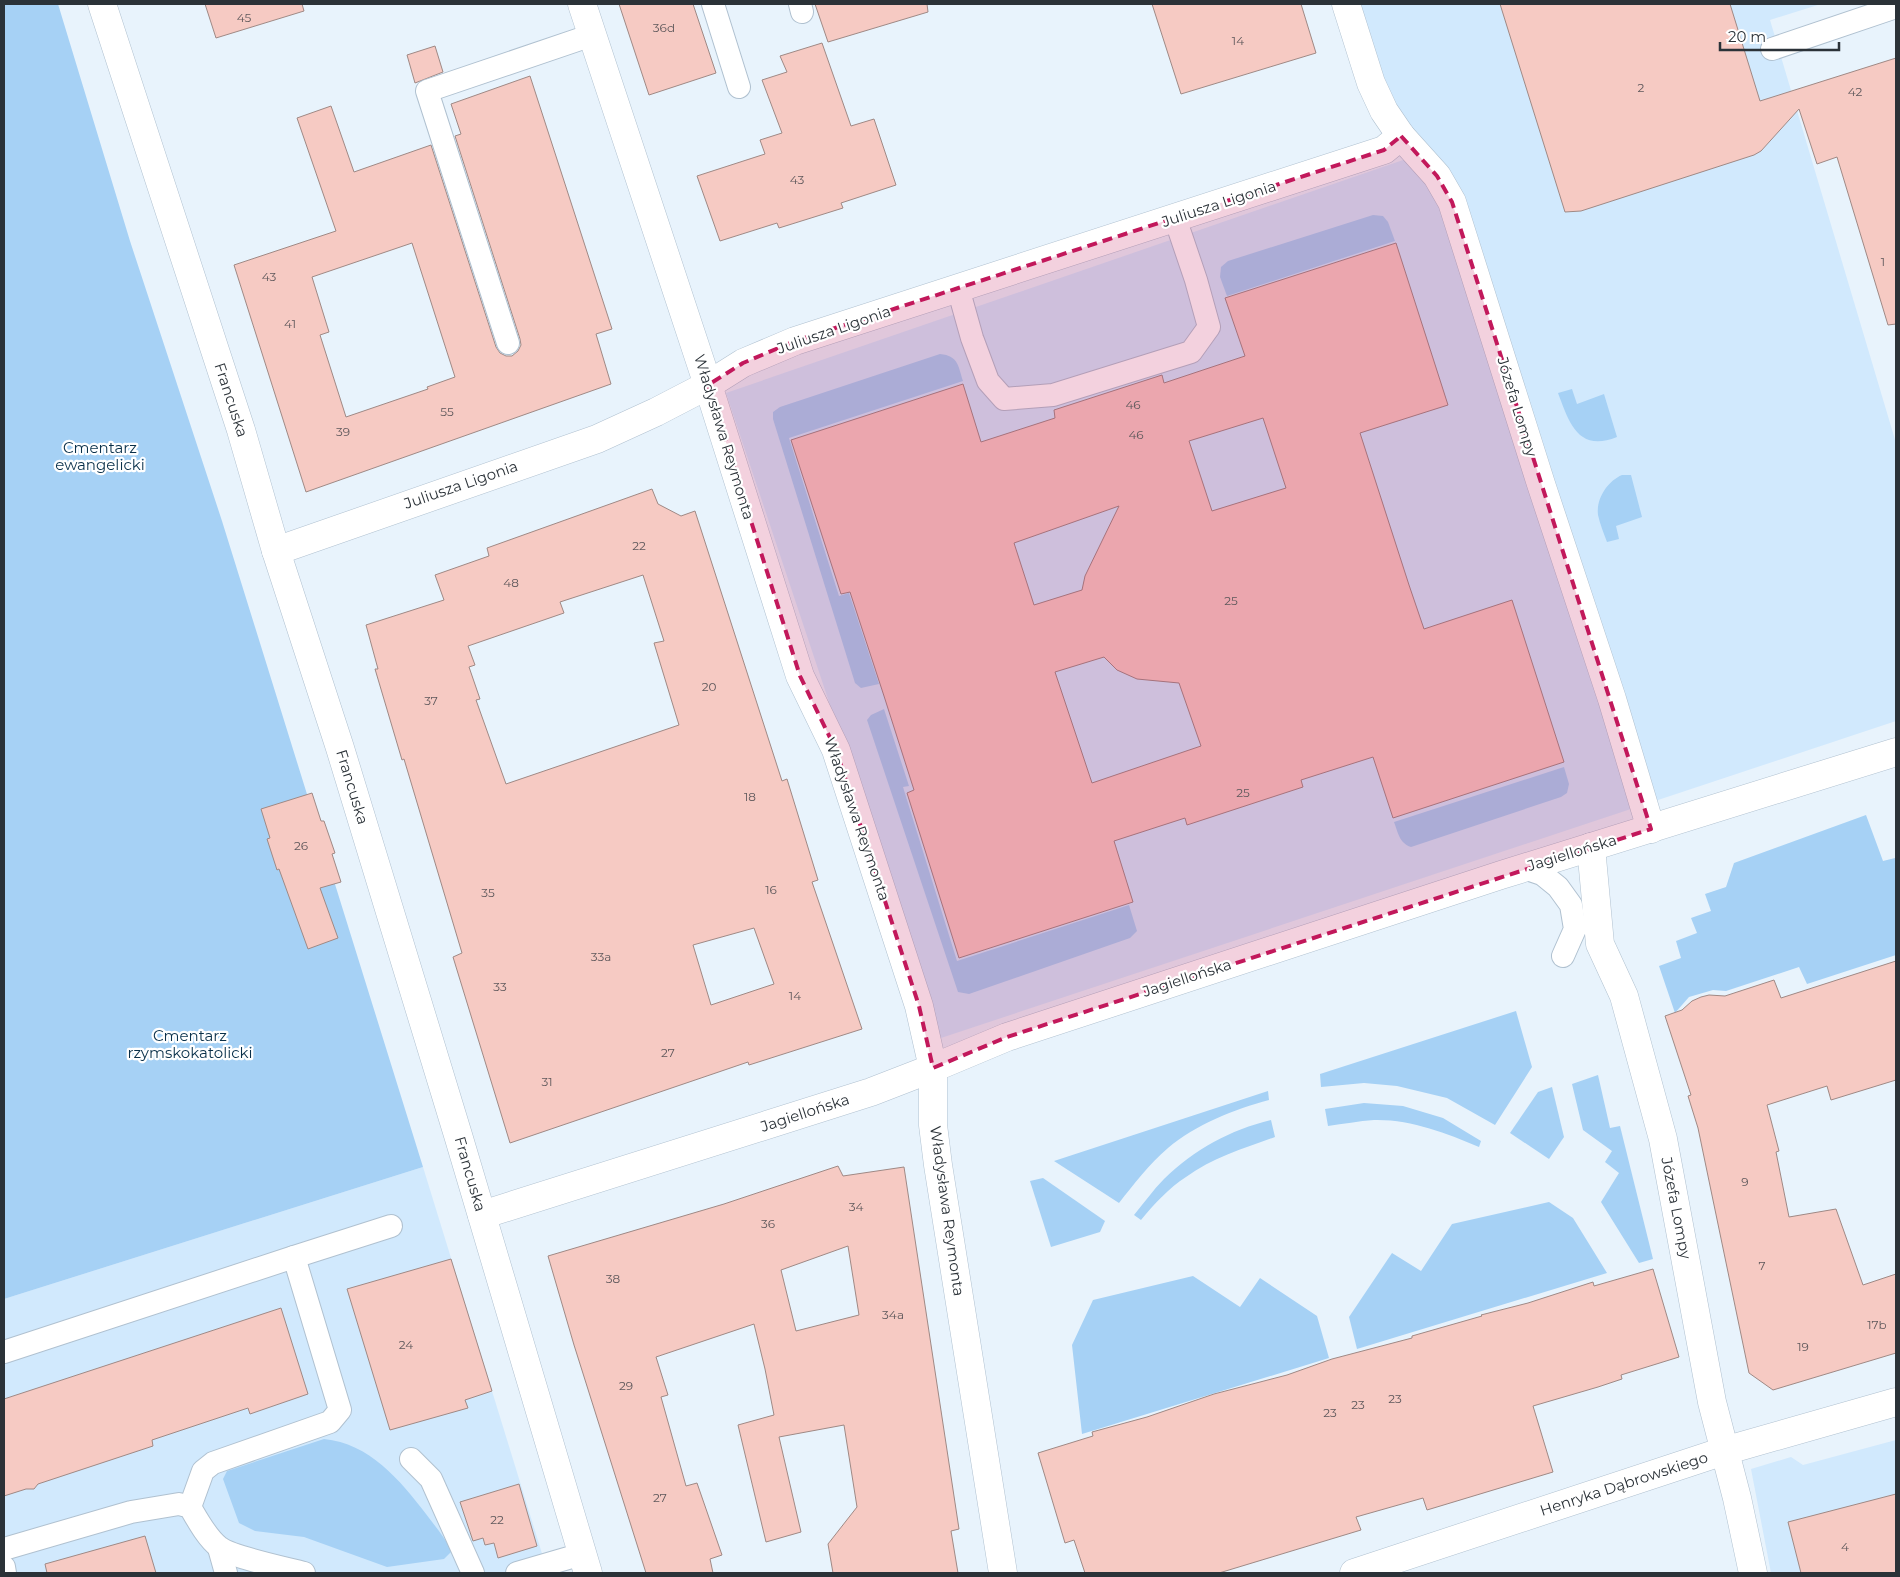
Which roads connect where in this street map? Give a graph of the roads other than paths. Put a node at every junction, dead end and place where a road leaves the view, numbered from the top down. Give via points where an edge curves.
1 (102, 4) edge
2 (582, 4) edge
3 (713, 4) edge
4 (1346, 4) edge
5 (1896, 7) edge
6 (592, 35) junction
7 (1772, 49) dead end
8 (739, 87) dead end
9 (1401, 136) junction
10 (1175, 218) junction
11 (958, 288) junction
12 (508, 343) dead end
13 (708, 385) junction
14 (276, 550) junction
15 (1896, 752) edge
16 (1651, 829) junction
17 (1591, 847) junction
18 (1524, 868) junction
19 (1563, 956) dead end
20 (933, 1068) junction
21 (482, 1215) junction
22 (391, 1226) dead end
23 (294, 1257) junction
24 (4, 1352) edge
25 (1896, 1402) edge
26 (1724, 1450) junction
27 (411, 1459) dead end
28 (190, 1506) junction
29 (219, 1548) junction
30 (4, 1549) edge
31 (585, 1564) edge
32 (4, 1567) edge
33 (5, 1573) edge
34 (226, 1573) edge
35 (304, 1573) edge
36 (473, 1573) edge
37 (517, 1573) edge
38 (1003, 1573) edge
39 (1354, 1573) edge
40 (1753, 1573) edge

1 - 14 street, Francuska via 238,421
2 - 6 street, Władysława Reymonta
3 - 8 lane
4 - 9 street, Józefa Lompy via 1371,84
5 - 7 lane
6 - 12 lane via 427,91
6 - 13 street, Władysława Reymonta
9 - 10 street, Juliusza Ligonia via 1384,150
9 - 16 street, Józefa Lompy via 1437,176 1452,202
10 - 11 street, Juliusza Ligonia
10 - 11 lane via 1209,327 1191,352 1053,395 1004,399 988,381
11 - 13 street, Juliusza Ligonia via 795,341 743,363
13 - 14 street, Juliusza Ligonia via 597,439
13 - 20 street, Władysława Reymonta via 800,676 839,760 919,1006
14 - 21 street, Francuska via 340,748
15 - 16 street, Jagiellońska
16 - 17 street, Jagiellońska
17 - 18 street, Jagiellońska
17 - 26 street, Józefa Lompy via 1600,944 1624,996 1663,1139 1712,1402
18 - 19 lane via 1542,874 1558,887 1571,905 1575,929
18 - 20 street, Jagiellońska via 1006,1037
20 - 21 street, Jagiellońska via 870,1092
20 - 38 street, Władysława Reymonta via 936,1149
21 - 31 street, Francuska
22 - 23 lane
23 - 24 lane
23 - 28 lane via 340,1410 330,1422 213,1463 203,1471
25 - 26 street, Henryka Dąbrowskiego
26 - 39 street, Henryka Dąbrowskiego
26 - 40 street, Józefa Lompy
27 - 36 lane via 432,1480
28 - 29 lane via 199,1524
28 - 30 lane via 179,1504 131,1512
29 - 34 lane
29 - 35 lane
31 - 37 lane
32 - 33 lane

